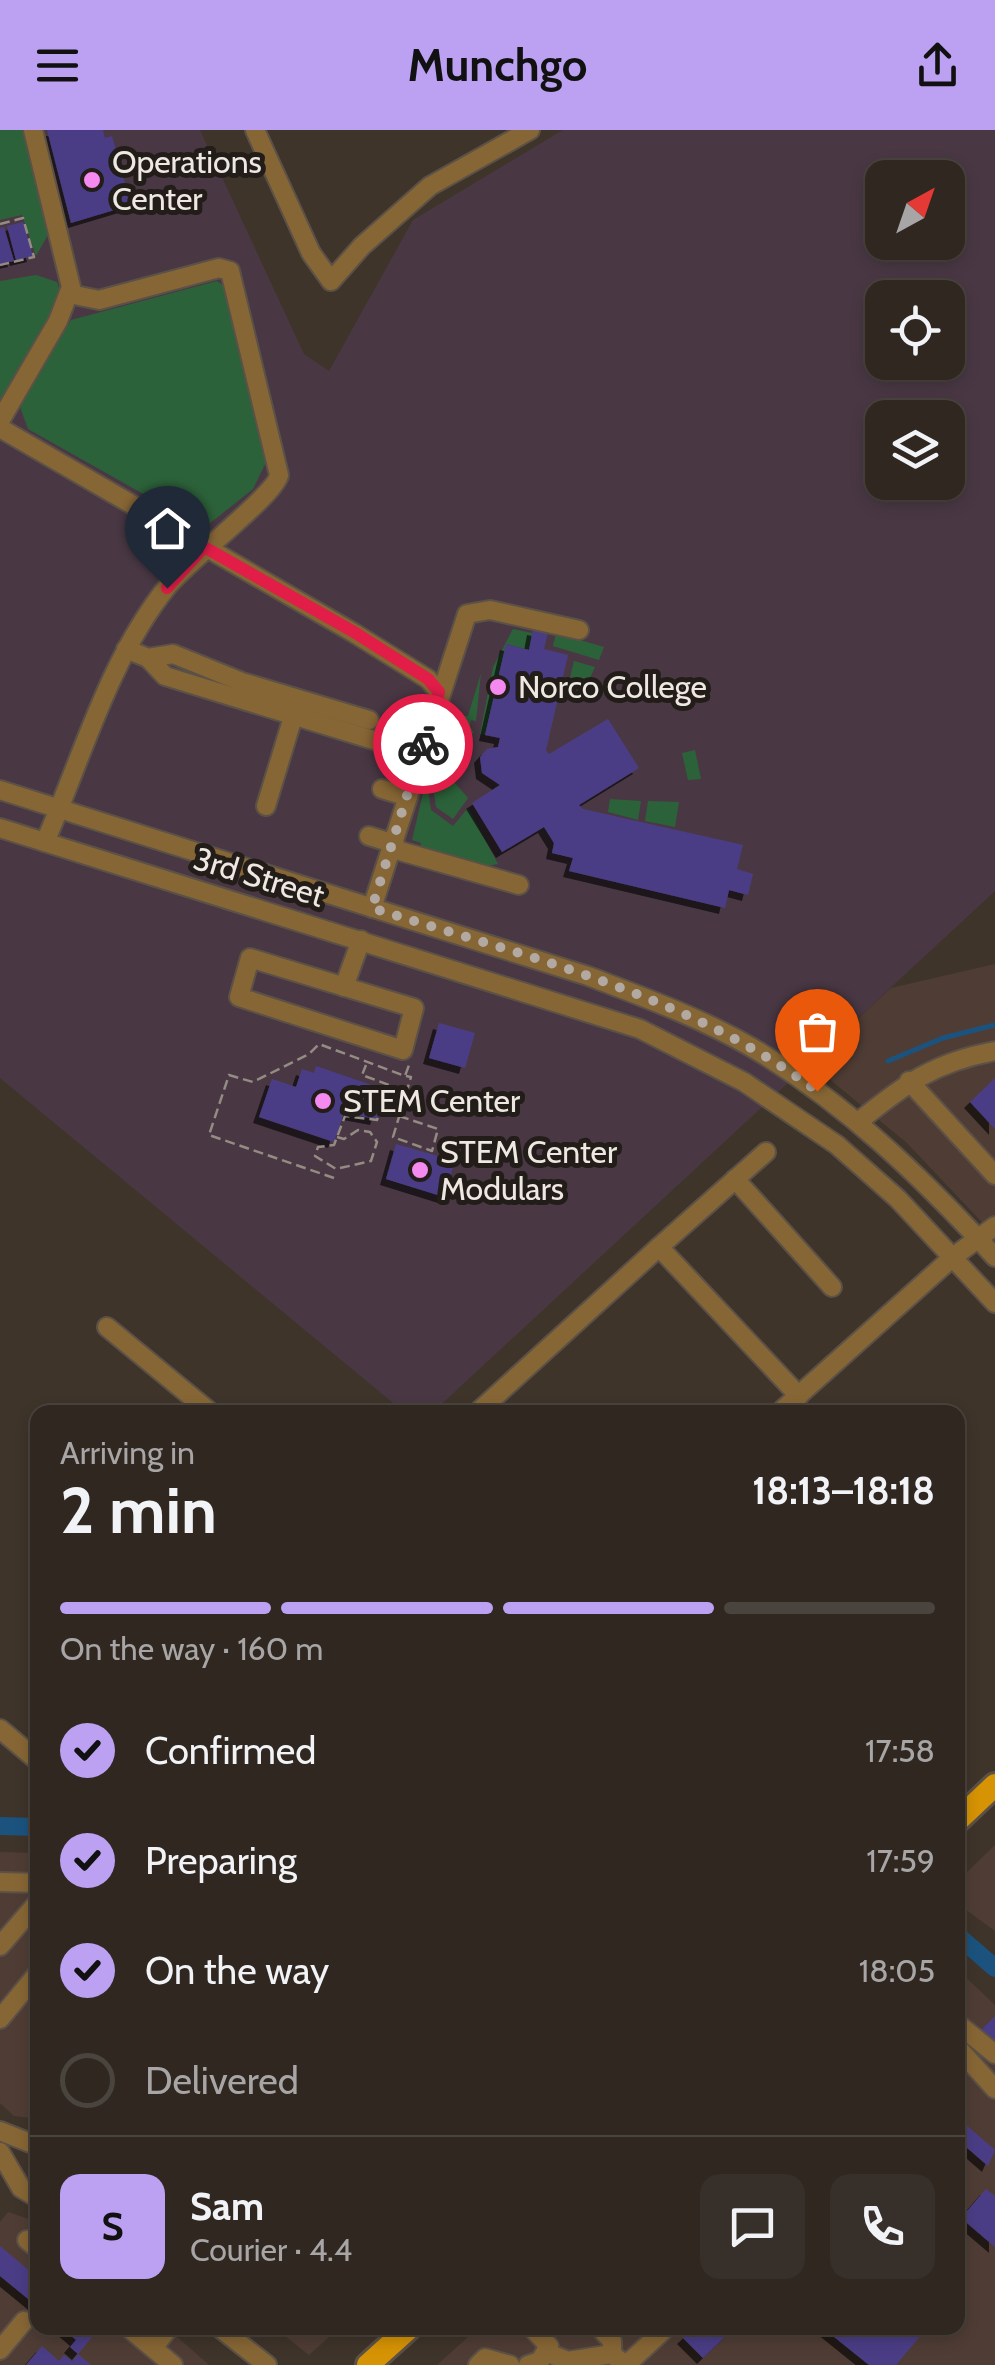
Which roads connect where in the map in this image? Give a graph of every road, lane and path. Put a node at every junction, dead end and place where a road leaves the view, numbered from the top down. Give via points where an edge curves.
1 (32, 130) edge
2 (255, 130) edge
3 (530, 130) edge
4 (0, 224) edge
5 (0, 265) edge
6 (70, 294) junction
7 (0, 421) edge
8 (0, 428) edge
9 (204, 547) junction
10 (579, 630) dead end
11 (126, 649) junction
12 (148, 658) junction
13 (439, 692) junction
14 (293, 716) junction
15 (368, 720) dead end
16 (420, 754) junction
17 (0, 790) edge
18 (382, 790) dead end
19 (408, 797) junction
20 (266, 806) dead end
21 (59, 808) junction
22 (0, 828) edge
23 (369, 836) dead end
24 (45, 842) junction
25 (394, 847) junction
26 (519, 884) dead end
27 (372, 908) junction
28 (360, 940) junction
29 (344, 987) junction
30 (995, 1051) edge
31 (414, 1059) dead end
32 (366, 1064) junction
33 (405, 1076) junction
34 (908, 1082) junction
35 (399, 1116) junction
36 (858, 1122) junction
37 (337, 1137) junction
38 (766, 1152) dead end
39 (995, 1175) edge
40 (334, 1178) dead end
41 (735, 1180) junction
42 (995, 1226) edge
43 (980, 1240) junction
44 (659, 1247) junction
45 (953, 1257) junction
46 (995, 1257) edge
47 (832, 1287) dead end
48 (995, 1303) edge
49 (107, 1327) dead end
50 (798, 1396) junction
51 (202, 1405) edge
52 (486, 1405) edge
53 (788, 1405) edge
54 (0, 1729) edge
55 (30, 1754) edge
56 (995, 1785) edge
57 (965, 1807) edge
58 (0, 1882) edge
59 (30, 1883) edge
60 (30, 1911) edge
61 (0, 1946) edge
62 (30, 1982) edge
63 (0, 2019) edge
64 (965, 2030) edge
65 (995, 2054) edge
66 (965, 2056) edge
67 (995, 2089) edge
68 (0, 2132) edge
69 (30, 2143) edge
70 (0, 2152) edge
71 (30, 2193) edge
72 (24, 2321) dead end
73 (137, 2335) edge
74 (163, 2335) edge
75 (229, 2335) edge
76 (401, 2335) edge
77 (539, 2335) edge
78 (606, 2335) edge
79 (656, 2335) edge
80 (153, 2348) junction
81 (0, 2350) edge
82 (548, 2353) junction
83 (621, 2361) edge
84 (173, 2365) edge
85 (267, 2365) edge
86 (368, 2365) edge
87 (478, 2365) edge
88 (510, 2365) edge
89 (528, 2365) edge

1 - 6 street via 68,262
2 - 3 street via 330,281 430,186
4 - 5 path via 23,218 34,256
6 - 7 street
6 - 9 street via 99,300 230,270 279,474 272,492
8 - 9 street
9 - 11 street
9 - 13 street via 354,632
10 - 13 street via 479,608 467,614
11 - 12 street
11 - 21 street
12 - 14 street via 165,676
12 - 15 street via 173,654
13 - 16 street
14 - 16 street
14 - 20 street
16 - 19 street
17 - 21 street, 3rd Street
18 - 19 street
19 - 25 street
21 - 24 street
21 - 27 street, 3rd Street
22 - 24 street, 3rd Street
23 - 25 street
24 - 28 street, 3rd Street
25 - 26 street
25 - 27 street
27 - 36 street, 3rd Street via 672,1008 763,1055
28 - 29 street
28 - 45 street, 3rd Street via 640,1030 744,1082 836,1145
29 - 29 street via 250,958 240,997 403,1050 414,1008
30 - 34 street via 950,1059
31 - 33 path
32 - 33 path
32 - 37 path via 362,1075 389,1085 377,1120 345,1116
32 - 40 path via 360,1056 318,1044 253,1082 230,1075 210,1135
33 - 35 path via 411,1078
34 - 36 street
34 - 39 street
35 - 35 path via 392,1137 432,1150 438,1130
36 - 43 street, 3rd Street
37 - 37 path via 334,1145 315,1151 322,1164 336,1170 371,1161 377,1142 370,1132
38 - 41 street
41 - 44 street
41 - 47 street
42 - 43 street
43 - 45 street
43 - 46 street, 3rd Street
44 - 50 street
44 - 52 street
45 - 48 street, 3rd Street
45 - 50 street
49 - 51 street
50 - 53 street
54 - 55 street
56 - 57 main road
58 - 59 street
60 - 61 street
62 - 63 street
64 - 65 street
66 - 67 street
68 - 69 street
70 - 71 street
72 - 81 street
73 - 80 street
74 - 80 street
75 - 85 street
76 - 86 main road
77 - 82 street
78 - 83 street
79 - 83 street
80 - 84 street
82 - 83 street via 568,2361
82 - 89 street
87 - 88 street via 484,2358

